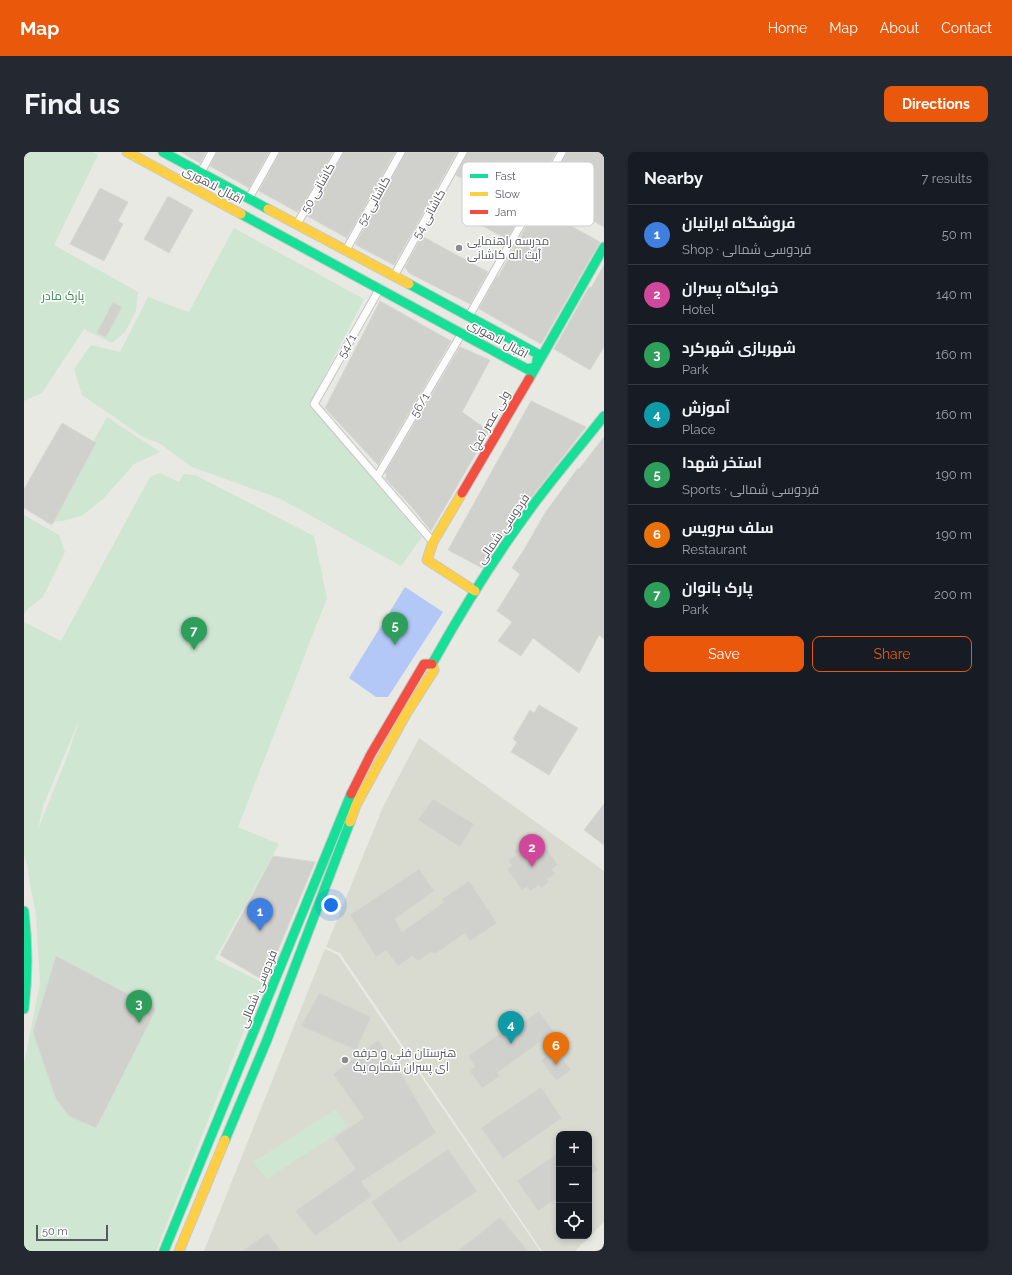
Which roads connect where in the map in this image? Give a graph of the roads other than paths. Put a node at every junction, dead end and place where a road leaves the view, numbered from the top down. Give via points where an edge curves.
1 (127, 152) edge
2 (163, 152) edge
3 (212, 152) edge
4 (275, 152) edge
5 (339, 152) edge
6 (401, 152) edge
7 (463, 152) edge
8 (562, 152) edge
9 (556, 162) edge
10 (188, 165) junction
11 (201, 172) junction
12 (180, 181) junction
13 (249, 198) junction
14 (297, 224) junction
15 (520, 226) edge
16 (604, 247) edge
17 (346, 250) junction
18 (394, 276) junction
19 (380, 288) junction
20 (469, 316) junction
21 (462, 333) junction
22 (536, 367) junction
23 (604, 416) edge
24 (377, 477) junction
25 (433, 542) junction
26 (475, 591) junction
27 (432, 664) junction
28 (24, 911) edge
29 (24, 1010) edge
30 (164, 1251) edge
31 (179, 1251) edge

1 - 12 main road, اقبال لاهوری
2 - 10 main road, اقبال لاهوری
3 - 11 street
4 - 13 street
5 - 14 street, کاشانی 50
6 - 17 street, کاشانی 52
7 - 18 street, کاشانی 54
8 - 9 street
10 - 11 main road, اقبال لاهوری
10 - 12 main road
11 - 13 main road, اقبال لاهوری
12 - 19 main road, اقبال لاهوری
13 - 14 main road, اقبال لاهوری
14 - 17 main road, اقبال لاهوری
15 - 20 street
16 - 22 main road, ولی عصر (عج)
17 - 18 main road, اقبال لاهوری
18 - 20 main road, اقبال لاهوری
19 - 21 main road, اقبال لاهوری
19 - 24 street, 54/1 via 314,404
20 - 22 main road, اقبال لاهوری via 538,354
21 - 22 main road, اقبال لاهوری via 527,369
21 - 24 street, 56/1
22 - 25 main road, ولی عصر (عج)
23 - 26 main road, فردوسی شمالی via 530,510
24 - 25 street
25 - 26 main road, ولی عصر (عج) via 427,560
26 - 27 main road, فردوسی شمالی
27 - 30 main road, فردوسی شمالی via 424,664 371,754 347,802
27 - 31 main road, فردوسی شمالی via 434,670 406,714 356,805 267,1040
28 - 29 main road via 27,966

